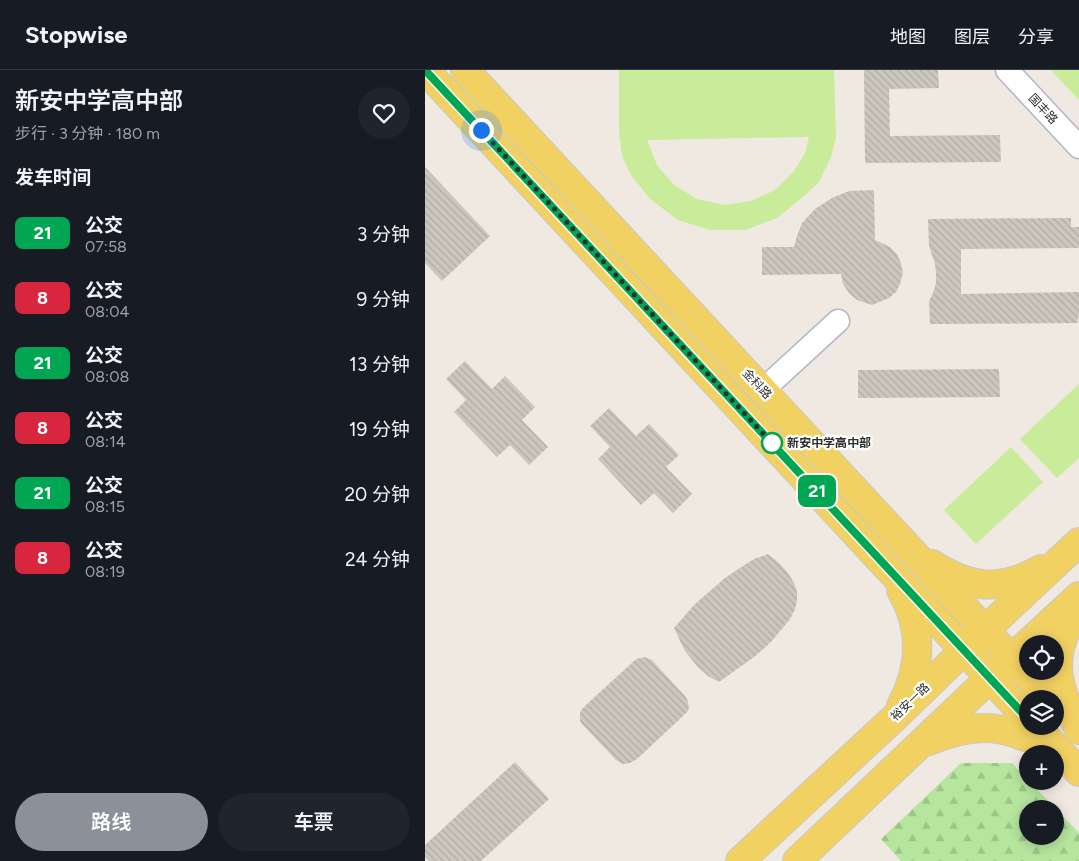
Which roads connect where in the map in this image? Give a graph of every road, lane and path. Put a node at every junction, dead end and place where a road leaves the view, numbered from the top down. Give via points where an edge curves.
1 (425, 70) edge
2 (1007, 70) edge
3 (472, 76) edge
4 (425, 80) edge
5 (455, 101) junction
6 (1079, 147) edge
7 (838, 321) dead end
8 (763, 390) junction
9 (1071, 549) edge
10 (911, 551) junction
11 (887, 567) junction
12 (1079, 596) edge
13 (1079, 607) edge
14 (985, 630) junction
15 (965, 650) junction
16 (1011, 658) junction
17 (991, 678) junction
18 (1041, 690) edge
19 (1019, 709) edge
20 (1064, 715) edge
21 (893, 719) junction
22 (1079, 731) edge
23 (1044, 735) edge
24 (1046, 745) edge
25 (1053, 745) edge
26 (918, 746) junction
27 (1064, 756) edge
28 (1079, 772) edge
29 (740, 861) edge
30 (797, 861) edge

1 - 5 main road
2 - 6 street, 国丰路
3 - 8 main road, 金科路
4 - 5 main road
5 - 11 main road
7 - 8 street
8 - 10 main road, 金科路
9 - 10 main road via 1022,578 992,585 974,584 957,578
9 - 14 main road, 裕安一路
10 - 14 main road, 金科路
11 - 15 main road
11 - 21 main road via 912,613 917,644 917,660 909,691
12 - 16 main road
13 - 22 main road via 1066,631 1057,660 1061,689
14 - 15 main road, 裕安一路
14 - 16 main road, 金科路
15 - 17 main road
15 - 21 main road, 裕安一路
16 - 17 main road
16 - 18 main road, 金科路
17 - 19 main road
17 - 26 main road
20 - 22 main road
21 - 29 main road, 裕安一路
23 - 25 main road
24 - 26 main road via 1011,731 986,727 944,735
26 - 30 main road
27 - 28 main road

